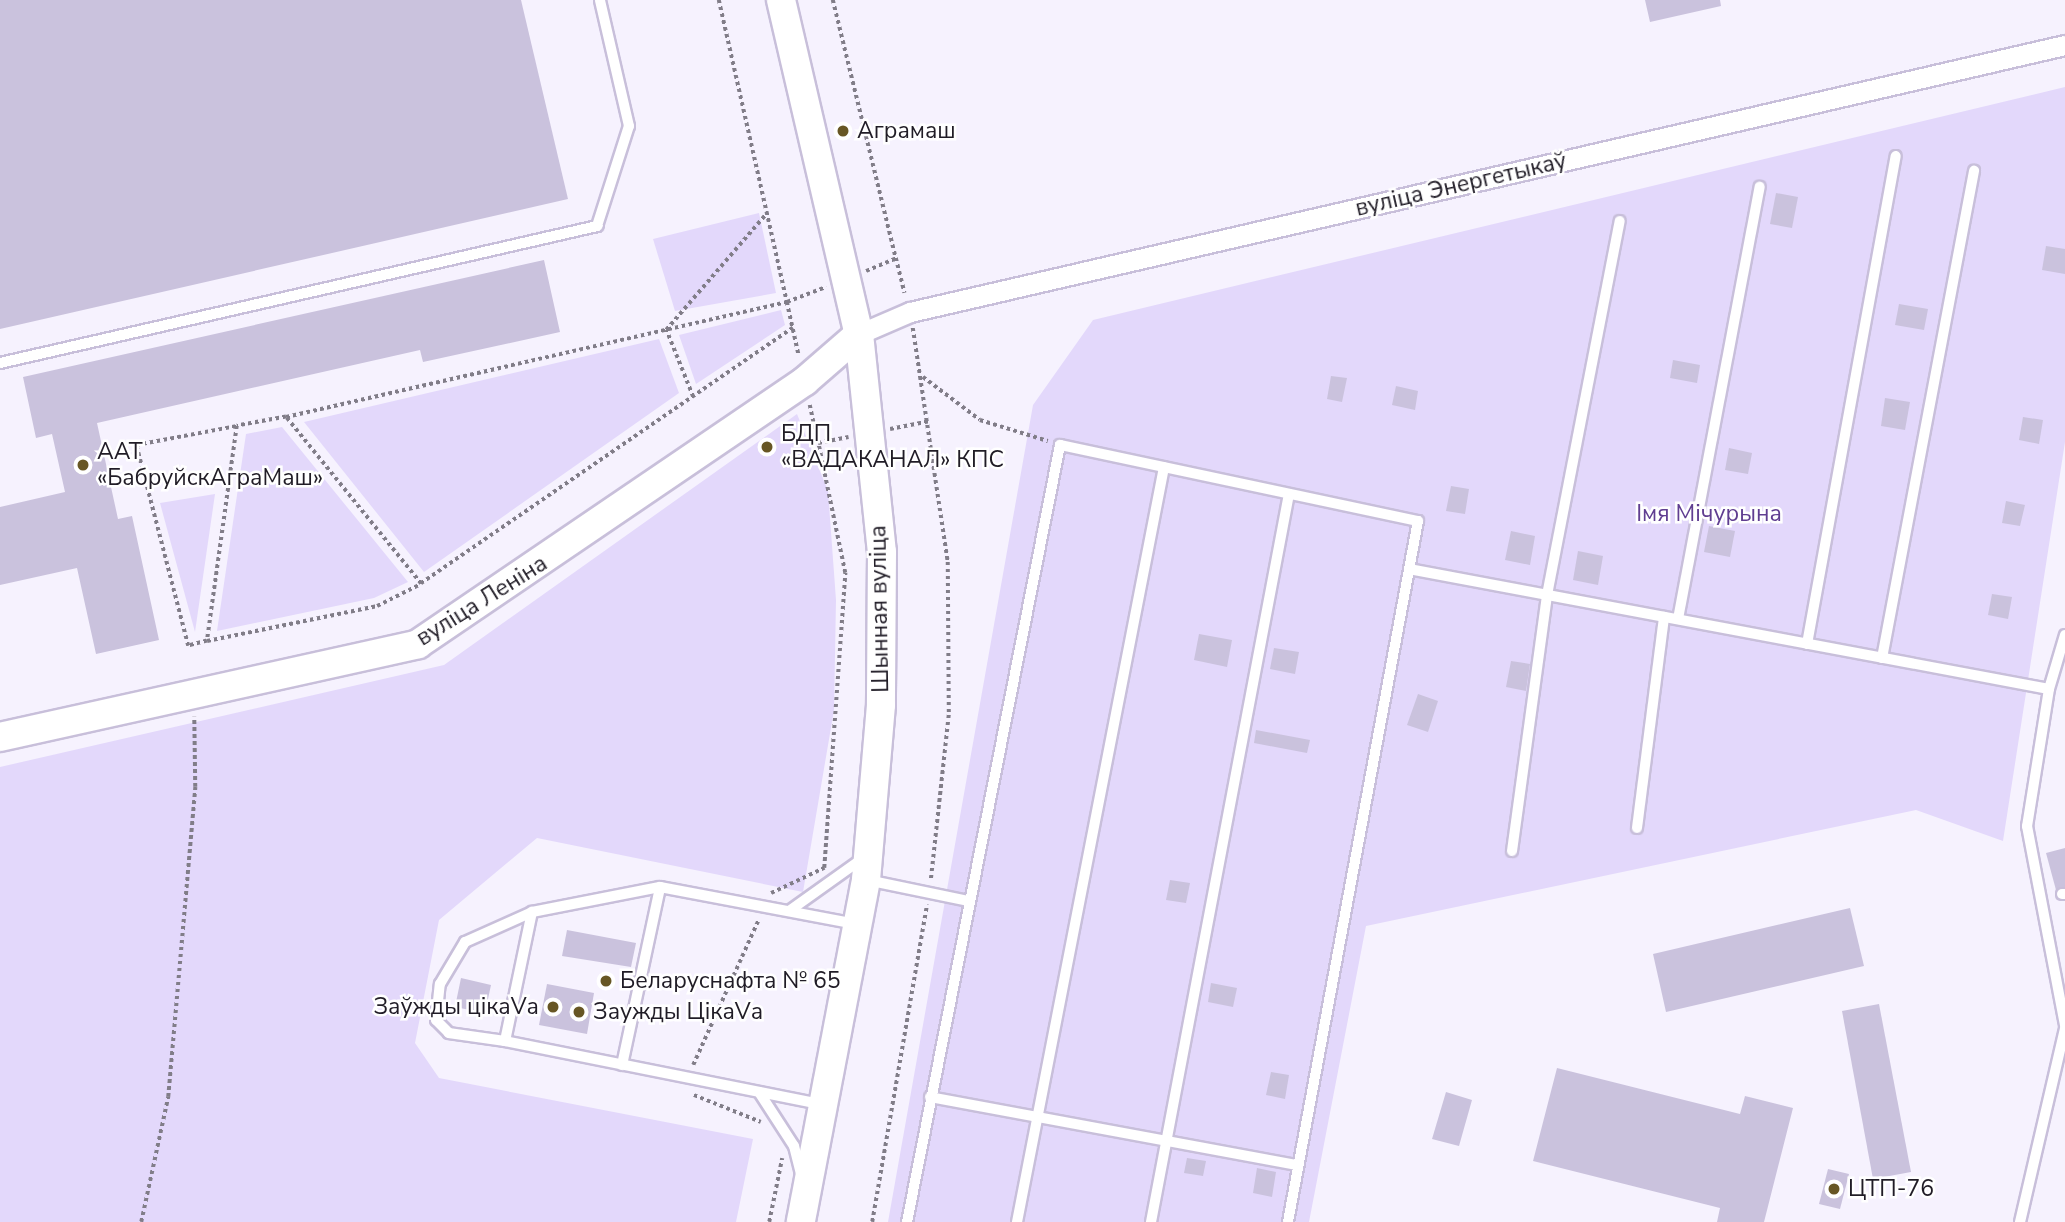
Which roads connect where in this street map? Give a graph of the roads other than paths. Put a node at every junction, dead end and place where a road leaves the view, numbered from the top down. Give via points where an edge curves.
1 (600, 0) edge
2 (781, 0) edge
3 (2065, 45) edge
4 (1896, 156) dead end
5 (1974, 171) dead end
6 (1760, 187) dead end
7 (1620, 221) dead end
8 (859, 334) junction
9 (0, 363) edge
10 (1164, 467) junction
11 (1289, 494) junction
12 (1409, 569) junction
13 (1547, 595) junction
14 (1664, 617) junction
15 (1678, 620) junction
16 (2065, 635) edge
17 (1807, 644) junction
18 (1882, 658) junction
19 (2049, 689) junction
20 (0, 737) edge
21 (1637, 828) dead end
22 (1512, 850) dead end
23 (868, 866) junction
24 (660, 887) junction
25 (968, 901) junction
26 (789, 911) junction
27 (532, 912) junction
28 (859, 925) junction
29 (2065, 1027) edge
30 (505, 1041) junction
31 (622, 1065) junction
32 (760, 1091) junction
33 (930, 1097) junction
34 (824, 1104) junction
35 (1038, 1117) junction
36 (1166, 1140) junction
37 (1298, 1165) junction
38 (803, 1209) edge
39 (907, 1222) edge
40 (1017, 1222) edge
41 (1151, 1222) edge
42 (1288, 1222) edge
43 (2020, 1222) edge

1 - 9 lane via 629,126 597,226
2 - 8 main road, Шынная вуліца
3 - 8 street, вуліца Энергетыкаў via 910,312
4 - 17 lane
5 - 18 lane
6 - 15 lane
7 - 13 lane
8 - 20 main road, вуліца Леніна via 805,381 418,644
8 - 23 main road, Шынная вуліца via 882,552 881,691
10 - 11 lane
10 - 25 lane via 1060,445
10 - 35 lane
11 - 12 lane via 1418,521
11 - 36 lane
12 - 13 lane
12 - 37 lane
13 - 14 lane
13 - 22 lane
14 - 15 lane
14 - 21 lane
15 - 17 lane
16 - 19 lane
17 - 18 lane
18 - 19 lane
19 - 29 lane via 2027,826
23 - 25 lane via 929,892
23 - 26 lane
23 - 28 main road, Шынная вуліца
24 - 26 lane
24 - 27 lane
24 - 31 lane
25 - 33 lane
26 - 28 lane
27 - 30 lane
27 - 30 lane via 465,942 440,984 436,1020 449,1033
28 - 34 main road, Шынная вуліца
29 - 43 lane
30 - 31 lane
31 - 32 lane
32 - 34 lane
32 - 38 lane via 787,1132
33 - 35 lane
33 - 39 lane
34 - 38 main road, Шынная вуліца
35 - 36 lane
35 - 40 lane
36 - 37 lane
36 - 41 lane
37 - 42 lane

